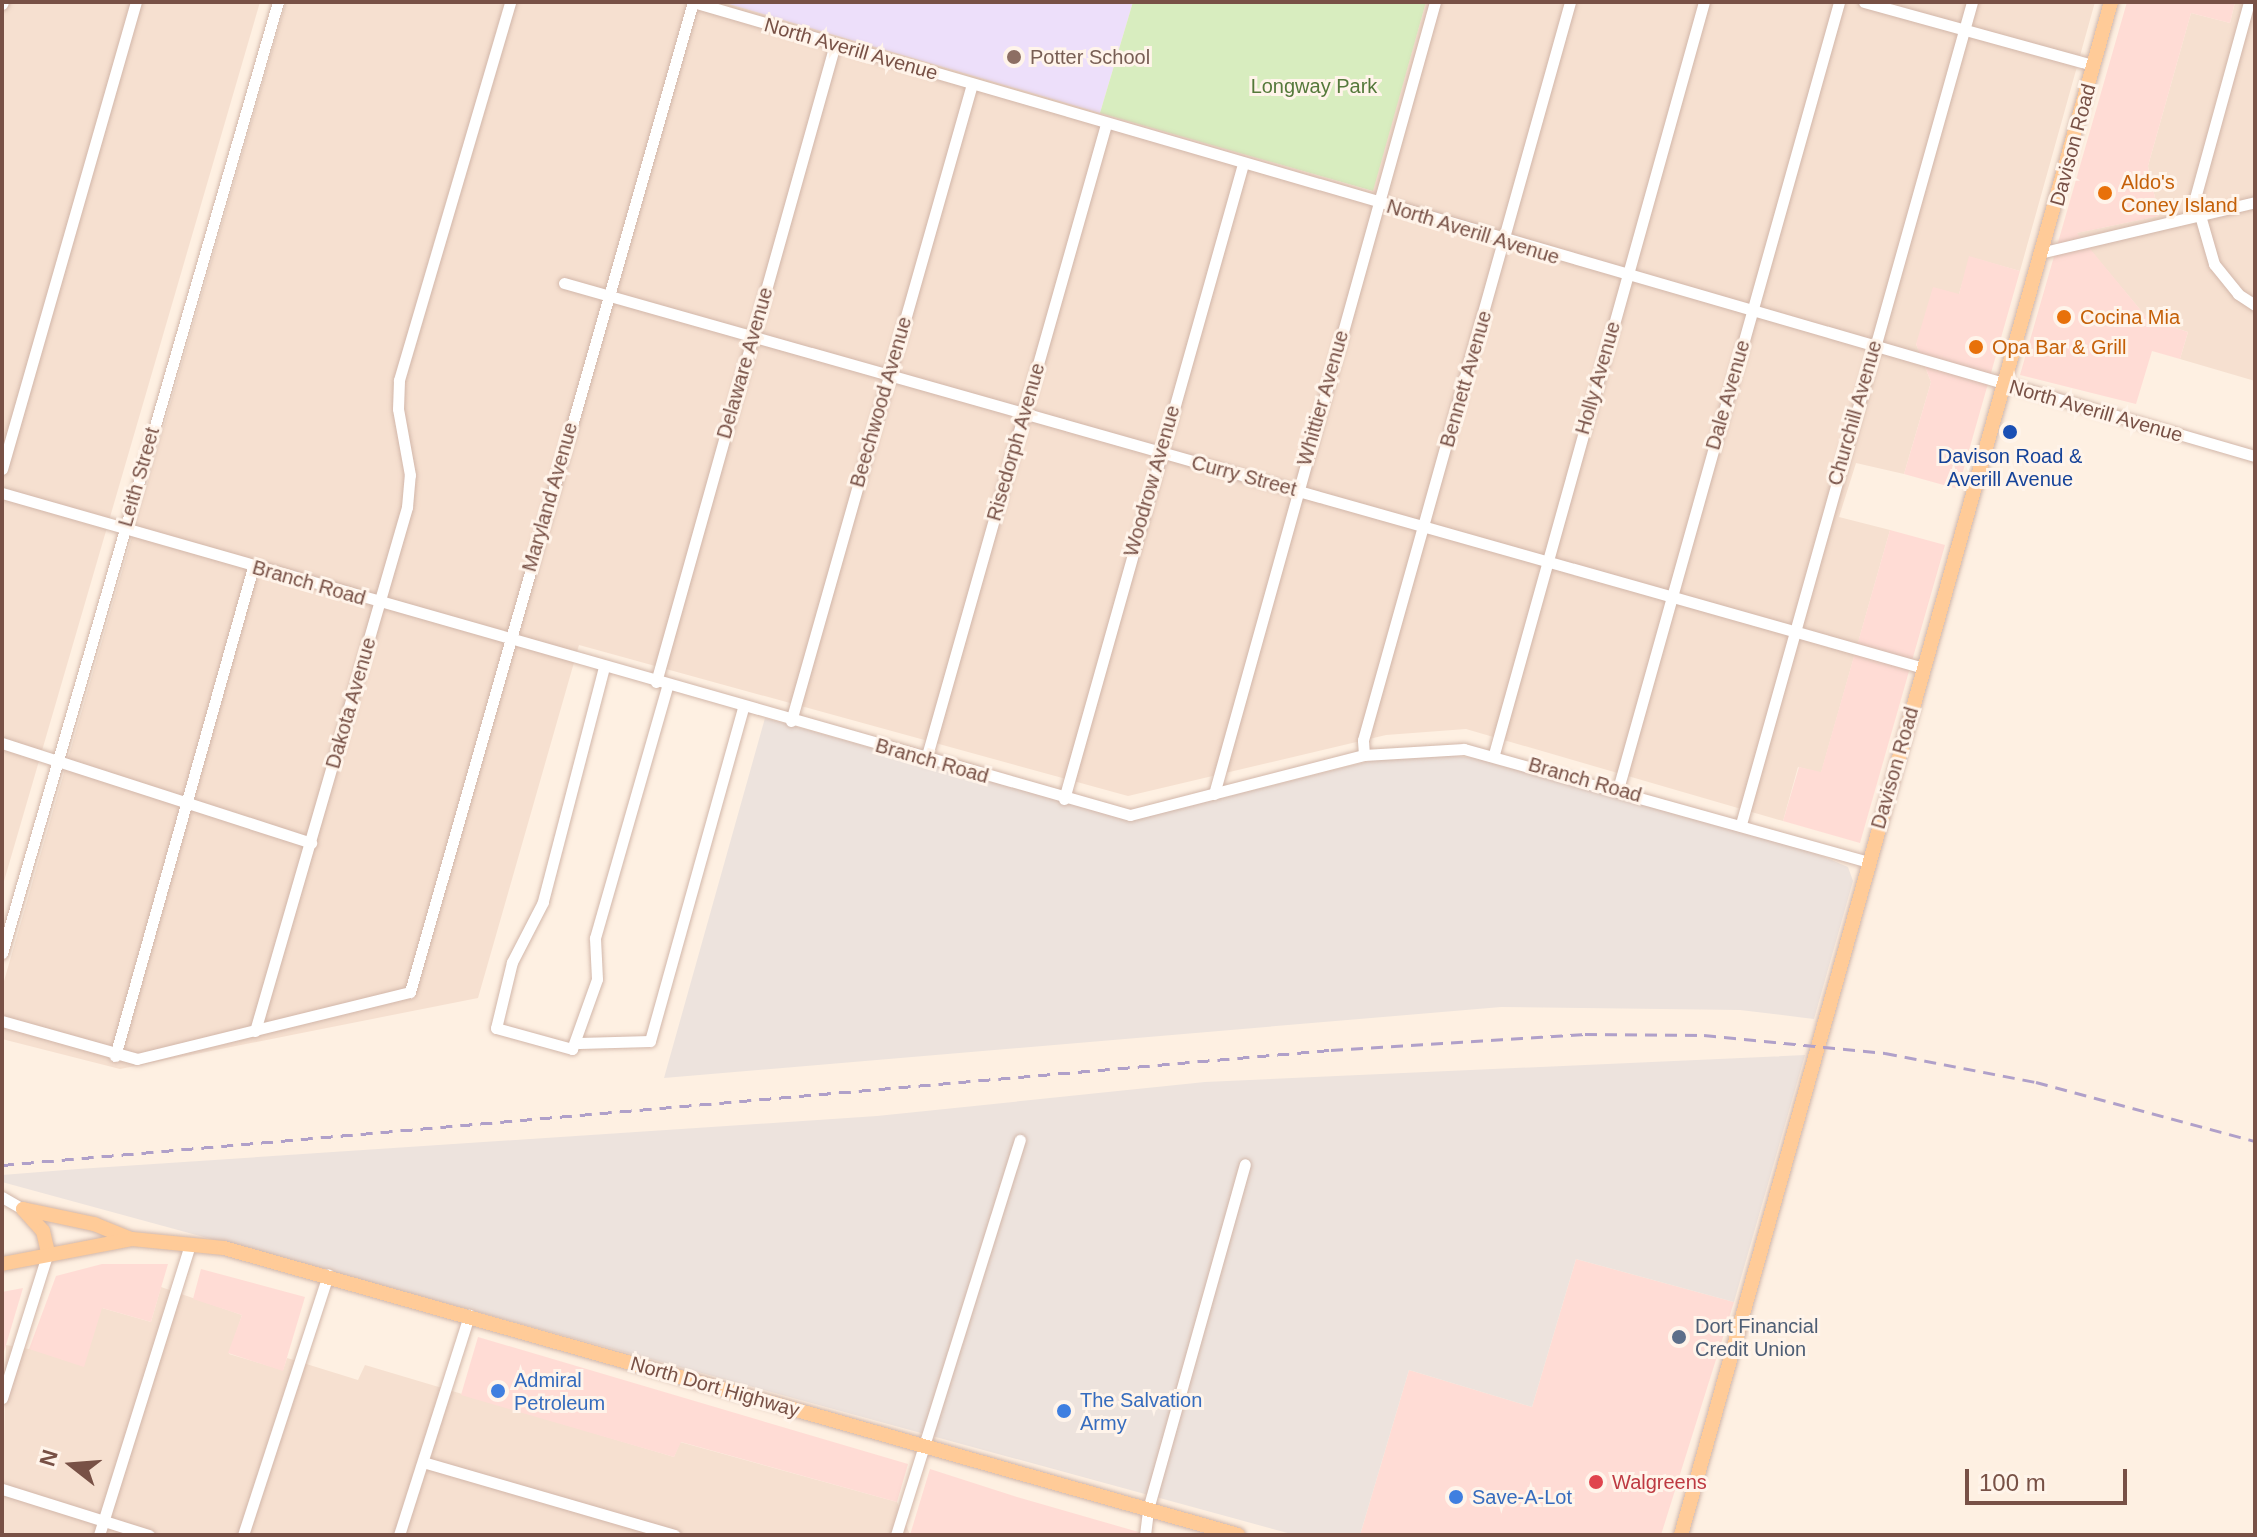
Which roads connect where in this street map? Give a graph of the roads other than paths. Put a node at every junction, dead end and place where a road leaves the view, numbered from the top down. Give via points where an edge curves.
1 (136, 2) edge
2 (278, 2) edge
3 (510, 2) edge
4 (693, 2) edge
5 (1435, 2) edge
6 (1570, 2) edge
7 (1704, 2) edge
8 (1839, 2) edge
9 (1864, 2) edge
10 (1972, 2) edge
11 (2111, 2) edge
12 (2249, 2) edge
13 (1965, 30) junction
14 (2240, 34) junction
15 (2255, 38) edge
16 (835, 44) junction
17 (2093, 65) junction
18 (972, 84) junction
19 (1106, 124) junction
20 (1243, 164) junction
21 (2255, 202) edge
22 (1377, 203) junction
23 (2197, 216) junction
24 (1504, 242) junction
25 (2044, 252) junction
26 (1627, 277) junction
27 (564, 283) dead end
28 (608, 296) junction
29 (2255, 305) edge
30 (1751, 313) junction
31 (752, 338) junction
32 (1874, 347) junction
33 (888, 376) junction
34 (2004, 386) junction
35 (1024, 413) junction
36 (1159, 453) junction
37 (2255, 456) edge
38 (2, 469) edge
39 (1297, 490) junction
40 (2, 493) edge
41 (1424, 526) junction
42 (124, 530) junction
43 (1547, 561) junction
44 (253, 567) junction
45 (1671, 596) junction
46 (380, 603) junction
47 (1794, 631) junction
48 (508, 639) junction
49 (604, 667) junction
50 (1924, 668) junction
51 (662, 683) junction
52 (743, 707) junction
53 (791, 721) junction
54 (2, 743) edge
55 (1494, 754) junction
56 (1364, 755) junction
57 (926, 759) junction
58 (57, 761) junction
59 (1618, 789) junction
60 (1214, 794) junction
61 (1064, 799) junction
62 (185, 803) junction
63 (1741, 824) junction
64 (311, 843) junction
65 (1870, 862) junction
66 (2, 953) edge
67 (2, 1021) edge
68 (255, 1031) junction
69 (579, 1043) junction
70 (115, 1056) junction
71 (1020, 1140) dead end
72 (1245, 1164) dead end
73 (2, 1197) edge
74 (23, 1209) junction
75 (132, 1239) junction
76 (190, 1244) junction
77 (48, 1252) junction
78 (2, 1264) edge
79 (328, 1275) junction
80 (469, 1315) junction
81 (2, 1398) edge
82 (925, 1448) junction
83 (423, 1462) junction
84 (2, 1489) edge
85 (1148, 1509) junction
86 (103, 1521) junction
87 (99, 1535) edge
88 (149, 1535) edge
89 (243, 1535) edge
90 (399, 1535) edge
91 (675, 1535) edge
92 (896, 1535) edge
93 (1145, 1535) edge
94 (1238, 1535) edge
95 (1681, 1535) edge

1 - 38 street
2 - 42 street, Leith Street
3 - 46 street, Dakota Avenue via 399,380 398,409 410,475
4 - 16 street, North Averill Avenue
4 - 28 street, Maryland Avenue
5 - 22 street, Whittier Avenue
6 - 24 street, Bennett Avenue
7 - 26 street, Holly Avenue
8 - 30 street, Dale Avenue
9 - 13 street
10 - 13 street, Churchill Avenue
11 - 17 main road, Davison Road
12 - 14 street
13 - 17 street
13 - 32 street, Churchill Avenue
14 - 15 street
14 - 23 street via 2195,198
16 - 18 street, North Averill Avenue
16 - 31 street, Delaware Avenue
17 - 25 main road, Davison Road
18 - 19 street, North Averill Avenue
18 - 33 street, Beechwood Avenue
19 - 20 street, North Averill Avenue
19 - 35 street, Risedorph Avenue
20 - 22 street, North Averill Avenue
20 - 36 street, Woodrow Avenue
21 - 23 street
22 - 24 street, North Averill Avenue
22 - 39 street, Whittier Avenue
23 - 25 street
23 - 29 street via 2214,264 2238,294
24 - 26 street, North Averill Avenue
24 - 41 street, Bennett Avenue
25 - 34 main road, Davison Road
26 - 30 street, North Averill Avenue
26 - 43 street, Holly Avenue
27 - 28 street, Curry Street
28 - 31 street, Curry Street
28 - 48 street, Maryland Avenue
30 - 32 street, North Averill Avenue
30 - 45 street, Dale Avenue
31 - 33 street, Curry Street
31 - 51 street, Delaware Avenue
32 - 34 street, North Averill Avenue
32 - 47 street, Churchill Avenue
33 - 35 street, Curry Street
33 - 53 street, Beechwood Avenue
34 - 37 street, North Averill Avenue
34 - 50 main road, Davison Road
35 - 36 street, Curry Street
35 - 57 street, Risedorph Avenue
36 - 39 street, Curry Street
36 - 61 street, Woodrow Avenue
39 - 41 street, Curry Street
39 - 60 street, Whittier Avenue
40 - 42 street, Branch Road
41 - 43 street, Curry Street
41 - 56 street, Bennett Avenue via 1363,740
42 - 44 street, Branch Road
42 - 58 street, Leith Street
43 - 45 street, Curry Street
43 - 55 street, Holly Avenue
44 - 46 street, Branch Road
44 - 62 street
45 - 47 street, Curry Street
45 - 59 street, Dale Avenue
46 - 48 street, Branch Road
46 - 64 street, Dakota Avenue
47 - 50 street, Curry Street
47 - 63 street, Churchill Avenue
48 - 49 street, Branch Road
48 - 68 street, Maryland Avenue via 410,992
49 - 51 street, Branch Road
49 - 69 street via 543,902 512,962 496,1028 572,1049
50 - 65 main road, Davison Road
51 - 52 street, Branch Road
51 - 69 street, Delaware Avenue via 595,938 597,979
52 - 53 street, Branch Road
52 - 69 street via 650,1041
53 - 57 street, Branch Road
54 - 58 street
55 - 56 street, Branch Road via 1464,749
55 - 59 street, Branch Road
56 - 60 street, Branch Road
57 - 61 street, Branch Road
58 - 62 street
58 - 66 street, Leith Street
59 - 63 street, Branch Road
60 - 61 street, Branch Road via 1130,815
62 - 64 street
62 - 70 street
63 - 65 street, Branch Road
64 - 68 street, Dakota Avenue
65 - 95 main road, Davison Road
67 - 70 street
68 - 70 street via 137,1059
71 - 82 street
72 - 85 street
73 - 74 street
74 - 75 main road via 94,1224
74 - 77 main road via 43,1231
75 - 76 main road, North Dort Highway
75 - 77 main road, North Dort Highway
76 - 79 main road, North Dort Highway
76 - 86 street
77 - 78 main road, North Dort Highway
77 - 81 street
79 - 80 main road, North Dort Highway
79 - 89 street
80 - 82 main road, North Dort Highway
80 - 83 street
82 - 85 main road, North Dort Highway
82 - 92 street
83 - 90 street
83 - 91 street
84 - 86 street
85 - 93 street
85 - 94 main road, North Dort Highway
86 - 87 street
86 - 88 street

